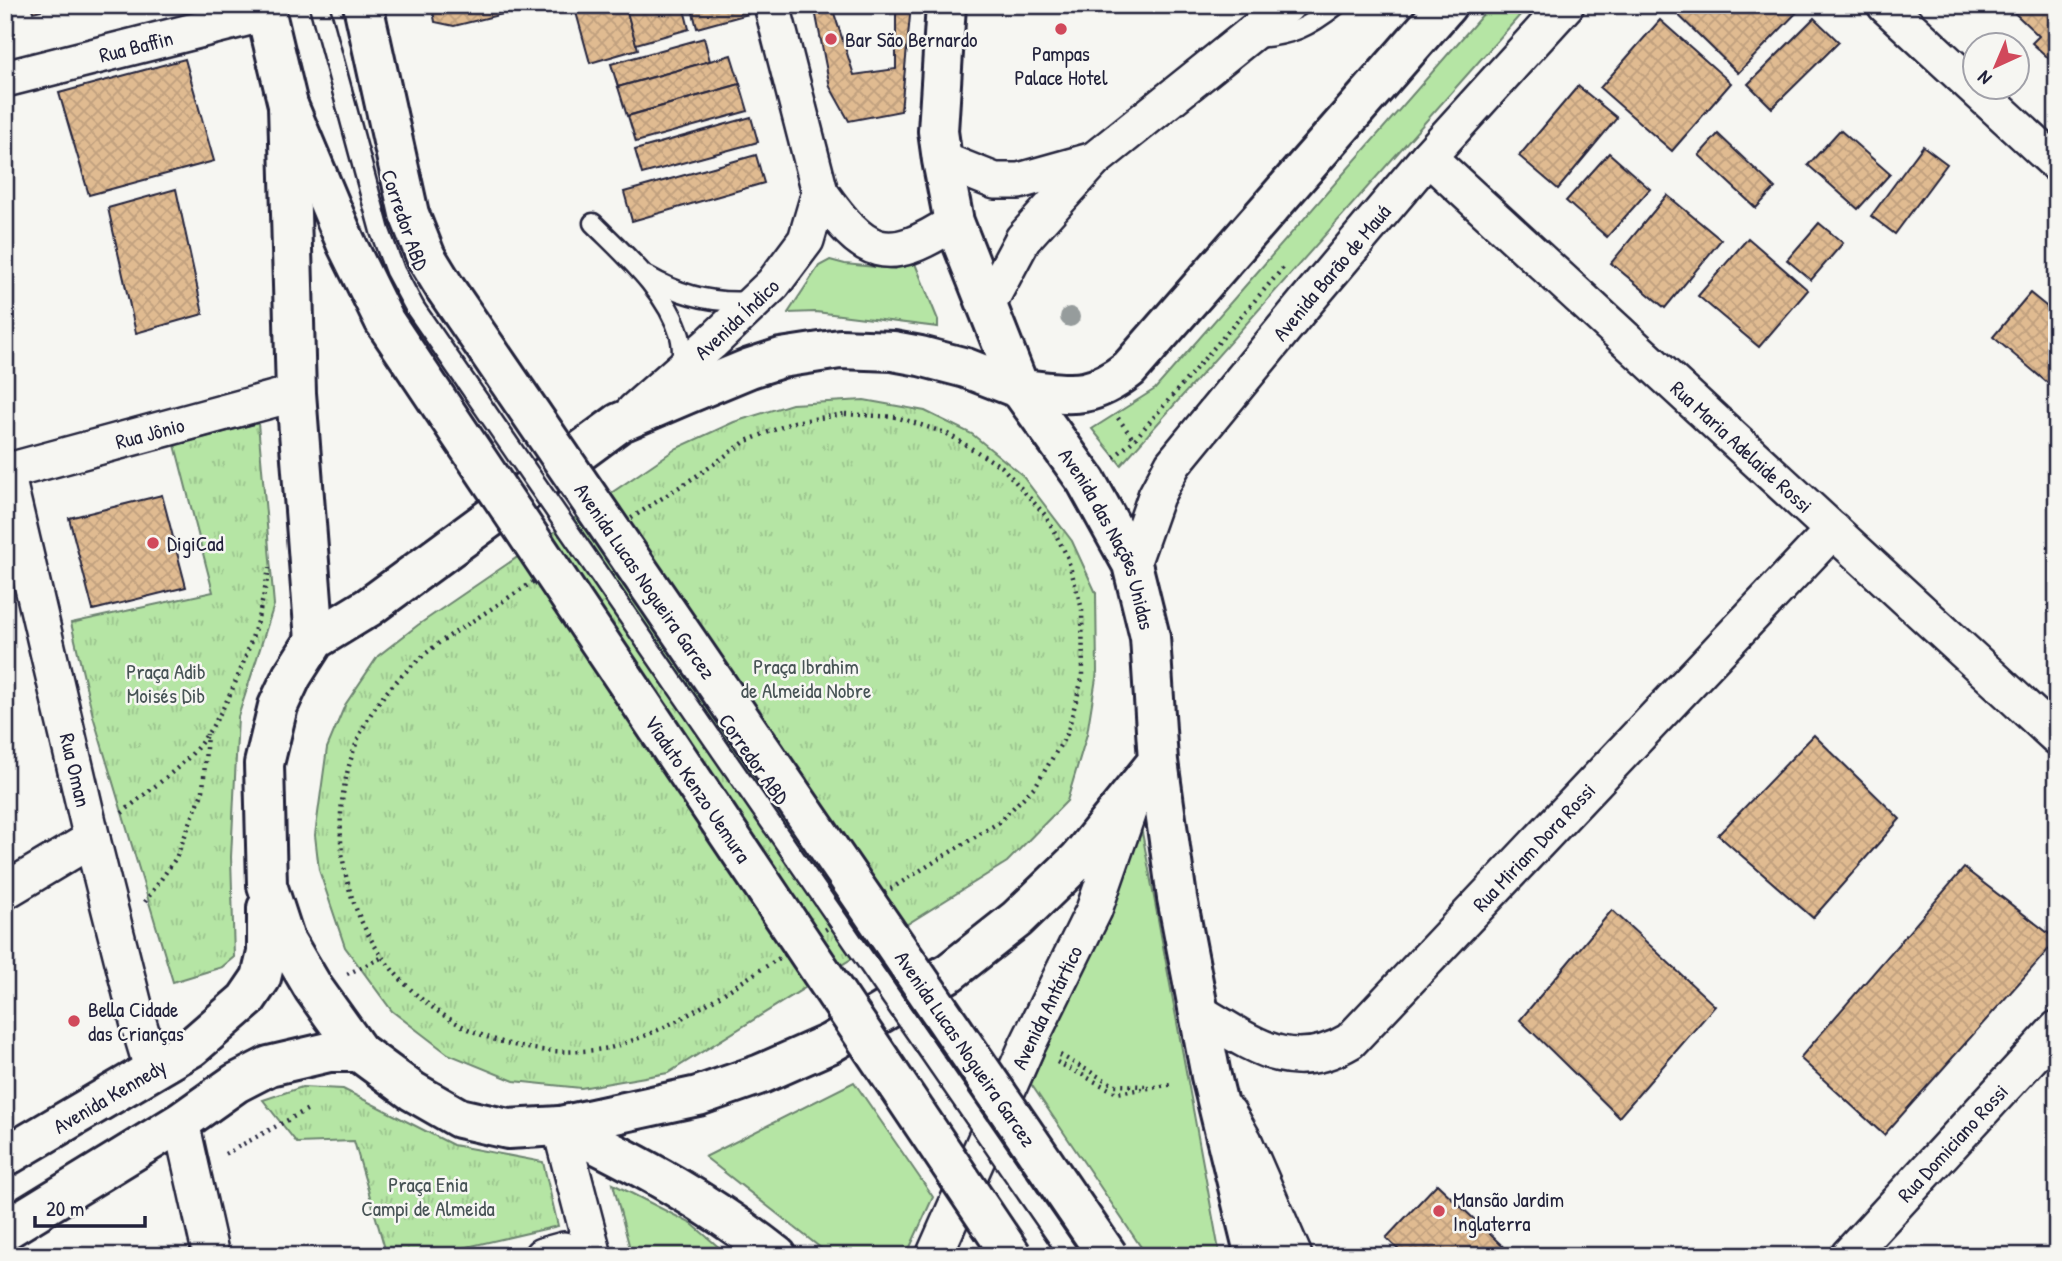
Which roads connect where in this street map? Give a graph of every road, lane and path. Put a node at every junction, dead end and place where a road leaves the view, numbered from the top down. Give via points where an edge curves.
1 (319, 5) edge
2 (363, 5) edge
3 (772, 5) edge
4 (946, 5) edge
5 (1287, 5) edge
6 (1337, 5) edge
7 (1447, 5) edge
8 (1566, 5) edge
9 (1885, 5) edge
10 (265, 9) edge
11 (1244, 39) junction
12 (5, 79) edge
13 (288, 105) junction
14 (1428, 157) junction
15 (942, 160) junction
16 (1094, 160) junction
17 (2057, 164) edge
18 (820, 192) junction
19 (954, 222) junction
20 (593, 223) dead end
21 (643, 274) junction
22 (757, 300) junction
23 (415, 306) junction
24 (987, 306) junction
25 (682, 369) junction
26 (1020, 389) junction
27 (296, 393) junction
28 (620, 423) junction
29 (6, 472) edge
30 (1833, 530) junction
31 (1132, 564) junction
32 (269, 566) dead end
33 (316, 640) junction
34 (207, 733) junction
35 (2057, 737) edge
36 (1158, 761) junction
37 (1134, 794) junction
38 (92, 839) junction
39 (267, 885) junction
40 (5, 891) edge
41 (118, 940) junction
42 (1197, 1011) junction
43 (2057, 1029) edge
44 (1029, 1043) junction
45 (359, 1052) junction
46 (152, 1068) junction
47 (1216, 1096) junction
48 (310, 1108) dead end
49 (181, 1122) junction
50 (560, 1126) junction
51 (5, 1157) edge
52 (218, 1158) dead end
53 (5, 1230) edge
54 (567, 1254) edge
55 (211, 1256) edge
56 (777, 1256) edge
57 (934, 1256) edge
58 (1012, 1256) edge
59 (1070, 1256) edge
60 (1108, 1256) edge
61 (1255, 1256) edge
62 (1294, 1256) edge
63 (1848, 1256) edge

1 - 23 lane, Corredor ABD via 380,231
2 - 23 main road, Avenida Lucas Nogueira Garcez via 409,214 426,257
3 - 18 street
4 - 15 main road, Avenida das Nações Unidas via 938,131
5 - 11 street
6 - 11 lane via 1315,23 1290,34
7 - 26 main road via 1129,369 1097,390 1077,394
8 - 14 street, Avenida Barão de Mauá
9 - 17 street
10 - 12 street, Rua Baffin
10 - 13 main road, Avenida Lucas Nogueira Garcez
11 - 16 street
13 - 23 main road, Avenida Lucas Nogueira Garcez via 346,243
13 - 27 main road, Avenida Lucas Nogueira Garcez
14 - 30 street, Rua Maria Adelaide Rossi
14 - 31 street, Avenida Barão de Mauá via 1173,464 1156,496
15 - 16 street via 995,181 1019,181
15 - 19 main road, Avenida das Nações Unidas
16 - 24 street via 1023,239
18 - 19 street via 839,219 879,249 891,251 918,244
18 - 22 street, Avenida Índico via 806,240
19 - 24 main road, Avenida das Nações Unidas
20 - 21 lane
21 - 22 lane via 665,286 721,302
21 - 25 lane via 677,328
22 - 25 street, Avenida Índico
23 - 58 main road, Viaduto Kenzo Uemura, bridge
23 - 59 lane, Corredor ABD, bridge
23 - 60 main road, Avenida Lucas Nogueira Garcez, bridge
24 - 26 main road, Avenida das Nações Unidas
25 - 28 street, Avenida Índico
26 - 28 main road via 920,356 840,349 750,368
26 - 31 main road, Avenida das Nações Unidas via 1086,481
27 - 29 street, Rua Jônio
27 - 33 main road, Avenida Lucas Nogueira Garcez
28 - 33 main road via 369,607
29 - 38 street, Rua Oman
30 - 35 street, Rua Maria Adelaide Rossi
30 - 42 street, Rua Miriam Dora Rossi via 1350,1041 1332,1052 1288,1056 1260,1047
31 - 36 main road, Avenida das Nações Unidas via 1150,637
32 - 34 path via 252,641
33 - 39 main road via 278,705 264,764
34 - 38 path via 185,761
34 - 41 path via 203,791 176,858
36 - 37 main road
36 - 42 main road, Avenida das Nações Unidas
37 - 44 street, Avenida Antártico via 1094,909
37 - 50 main road via 1079,859 1017,919 950,972 829,1044 698,1096
38 - 40 street
38 - 41 street, Rua Oman
39 - 45 main road via 285,940
39 - 46 main road, Avenida Kennedy via 267,953 261,978 246,1000 192,1047
41 - 46 street, Rua Oman
42 - 47 main road, Avenida das Nações Unidas
43 - 63 street, Rua Domiciano Rossi
44 - 44 path via 1114,1085 1174,1084 1117,1093
44 - 57 street, Avenida Antártico
45 - 49 main road via 329,1052 269,1066
45 - 50 main road via 459,1118 508,1129
46 - 51 main road, Avenida Kennedy
47 - 61 main road, Avenida das Nações Unidas
47 - 62 street, Avenida das Nações Unidas via 1244,1141
48 - 52 path
49 - 53 main road
49 - 55 street
50 - 54 street
50 - 56 main road via 705,1203

